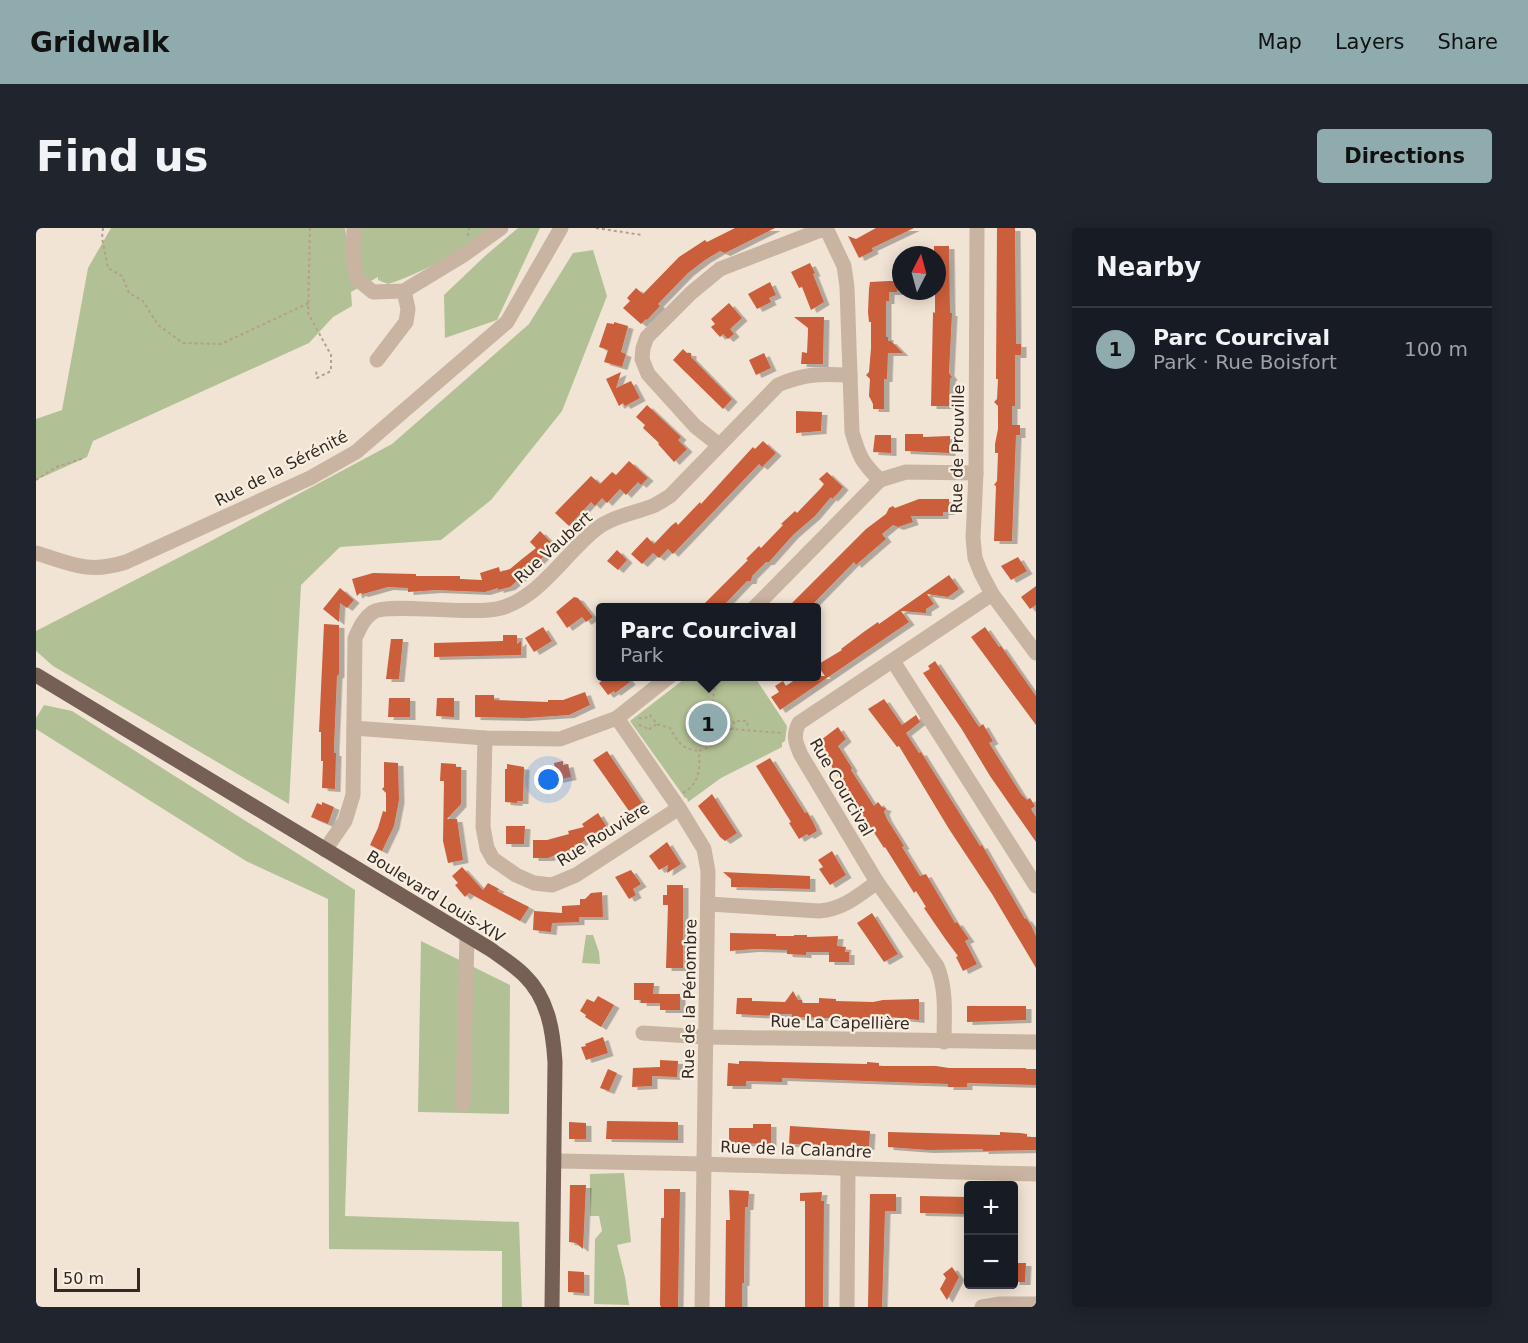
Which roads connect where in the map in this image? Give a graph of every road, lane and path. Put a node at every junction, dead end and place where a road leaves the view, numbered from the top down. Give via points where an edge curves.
1 (103, 228) edge
2 (310, 228) edge
3 (354, 228) edge
4 (501, 228) edge
5 (561, 228) edge
6 (596, 228) edge
7 (826, 228) edge
8 (977, 228) edge
9 (642, 235) dead end
10 (404, 291) junction
11 (309, 303) junction
12 (377, 360) dead end
13 (316, 370) dead end
14 (850, 375) junction
15 (720, 445) junction
16 (84, 458) dead end
17 (976, 473) junction
18 (36, 480) edge
19 (880, 480) junction
20 (36, 553) edge
21 (992, 594) junction
22 (759, 603) edge
23 (1036, 653) edge
24 (893, 661) junction
25 (36, 675) edge
26 (664, 681) edge
27 (716, 681) edge
28 (617, 718) junction
29 (644, 719) junction
30 (657, 724) junction
31 (644, 726) junction
32 (354, 728) junction
33 (721, 728) junction
34 (733, 730) junction
35 (748, 731) junction
36 (794, 733) junction
37 (485, 738) junction
38 (699, 751) junction
39 (676, 804) junction
40 (325, 850) junction
41 (877, 882) junction
42 (1036, 886) edge
43 (708, 904) junction
44 (467, 935) junction
45 (643, 1033) dead end
46 (706, 1037) junction
47 (944, 1042) junction
48 (1036, 1042) edge
49 (463, 1106) dead end
50 (554, 1161) junction
51 (703, 1163) junction
52 (848, 1169) junction
53 (1036, 1174) edge
54 (1036, 1304) edge
55 (552, 1307) edge
56 (702, 1307) edge
57 (847, 1307) edge
58 (982, 1307) edge

1 - 11 path via 108,268 122,276 129,293 143,301 158,325 183,343 221,344
2 - 11 path
3 - 10 street via 357,279 373,292
4 - 10 street
5 - 20 street, Rue de la Sérénité via 507,322 356,452 310,478 126,562 88,568
6 - 9 path
7 - 14 street via 844,266
7 - 15 street via 720,269 647,337 642,358 648,374 695,426
8 - 17 street, Rue de Prouville
10 - 12 street via 406,322
11 - 13 path via 308,313 331,355 331,371 317,378
14 - 15 street, Rue Vaubert via 817,374 778,385
14 - 19 street via 854,442 865,465
15 - 32 street, Rue Vaubert via 670,496 596,529 525,598 481,612 375,611 362,623 355,638
16 - 18 path via 56,467
17 - 19 street via 906,472
17 - 21 street, Rue de Prouville via 975,558
19 - 22 street
21 - 23 street, Rue de Prouville
21 - 24 street, Rue Courcival
24 - 36 street, Rue Courcival via 799,723
24 - 42 street
25 - 40 main road, Boulevard Louis-XIV
26 - 28 street
27 - 33 path via 712,704
28 - 37 street via 560,739
28 - 39 street, Rue de la Pénombre
29 - 30 path via 650,716
29 - 31 path
29 - 31 path via 636,721
30 - 31 path via 648,730
30 - 38 path via 670,728 686,749
32 - 37 street
32 - 40 street, Rue Vaubert via 353,795 345,822
33 - 34 path
33 - 38 path via 718,739
34 - 35 path
34 - 35 path via 734,721 747,721
35 - 36 path
36 - 41 street, Rue Courcival via 801,755
37 - 39 street, Rue Rouvière via 483,826 487,848 493,859 534,883 552,885 576,875
38 - 39 path via 698,778
39 - 43 street, Rue de la Pénombre via 704,849
40 - 44 main road, Boulevard Louis-XIV
41 - 43 street via 833,910
41 - 47 street, Rue Courcival via 937,966 944,989
43 - 46 street, Rue de la Pénombre
44 - 49 street
44 - 50 main road, Boulevard Louis-XIV via 525,975 544,1003 553,1031 555,1062
45 - 46 street, Rue La Capellière
46 - 47 street, Rue La Capellière
46 - 51 street, Rue de la Pénombre
47 - 48 street, Rue La Capellière
50 - 51 street, Rue de la Calandre
50 - 55 main road, Boulevard Louis-XIV
51 - 52 street, Rue de la Calandre
51 - 56 street, Rue de la Pénombre
52 - 53 street, Rue de la Calandre
52 - 57 street
54 - 58 street

